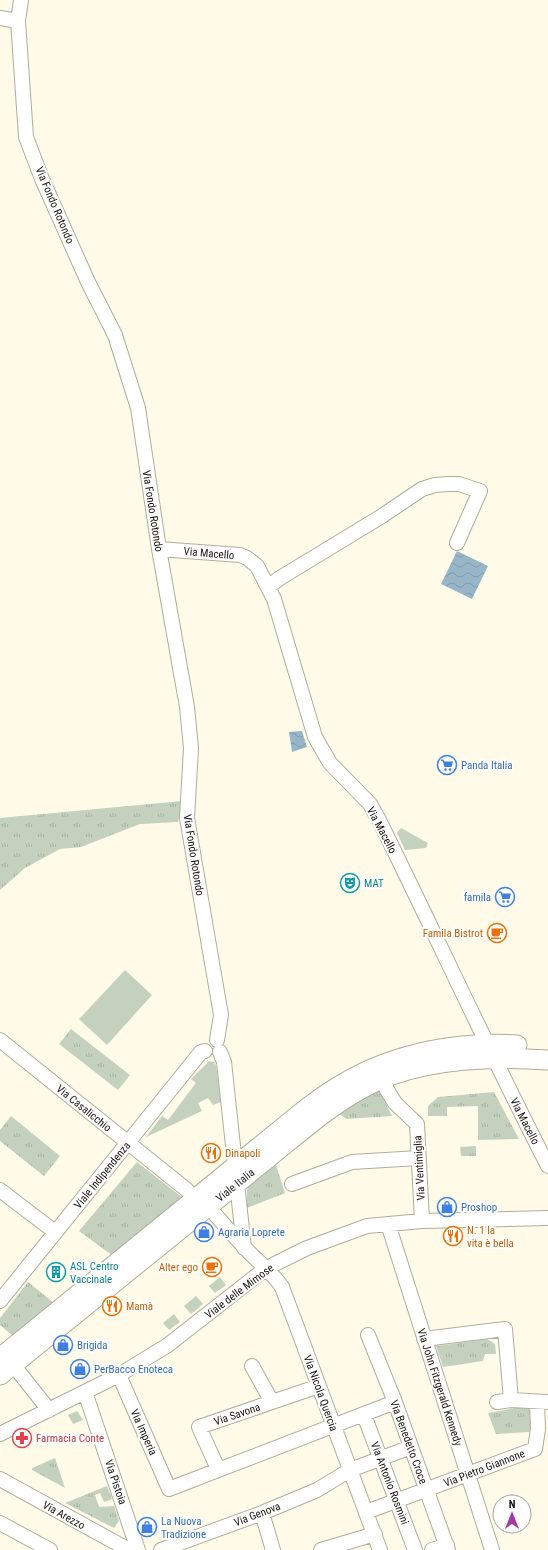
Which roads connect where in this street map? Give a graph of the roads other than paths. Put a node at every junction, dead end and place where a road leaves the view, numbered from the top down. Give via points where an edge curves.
1 (21, 0) edge
2 (0, 18) edge
3 (18, 21) junction
4 (457, 543) dead end
5 (159, 548) junction
6 (268, 586) junction
7 (0, 1040) edge
8 (218, 1046) junction
9 (548, 1047) edge
10 (490, 1051) junction
11 (548, 1060) edge
12 (381, 1080) junction
13 (128, 1143) junction
14 (419, 1158) junction
15 (548, 1166) edge
16 (237, 1174) junction
17 (292, 1184) dead end
18 (0, 1190) edge
19 (198, 1198) junction
20 (548, 1218) edge
21 (422, 1221) junction
22 (388, 1224) junction
23 (55, 1232) junction
24 (244, 1248) junction
25 (265, 1269) junction
26 (0, 1300) edge
27 (368, 1335) dead end
28 (424, 1339) junction
29 (4, 1360) edge
30 (252, 1366) dead end
31 (119, 1375) junction
32 (319, 1386) junction
33 (85, 1392) junction
34 (511, 1400) junction
35 (272, 1402) junction
36 (395, 1402) junction
37 (497, 1402) dead end
38 (543, 1402) edge
39 (49, 1410) junction
40 (364, 1415) junction
41 (334, 1427) junction
42 (543, 1429) edge
43 (0, 1434) edge
44 (411, 1447) junction
45 (381, 1459) junction
46 (218, 1469) junction
47 (350, 1470) junction
48 (468, 1475) junction
49 (0, 1479) edge
50 (427, 1490) junction
51 (397, 1501) junction
52 (366, 1512) junction
53 (262, 1513) junction
54 (0, 1523) edge
55 (375, 1534) junction
56 (448, 1547) edge
57 (50, 1550) edge
58 (129, 1550) edge
59 (138, 1550) edge
60 (160, 1550) edge
61 (273, 1550) edge
62 (321, 1550) edge
63 (380, 1550) edge
64 (415, 1550) edge
65 (432, 1550) edge
66 (492, 1550) edge

1 - 3 street, Via Fondo Rotondo
2 - 3 street
3 - 5 street, Via Fondo Rotondo via 26,137 88,282 115,335 138,408
4 - 6 street via 480,491 459,484 435,485 422,489
5 - 6 street, Via Macello via 244,556 257,566
5 - 8 street, Via Fondo Rotondo via 187,708 191,748 187,818 221,1015
6 - 10 street, Via Macello via 315,737 330,763 370,804 379,820
7 - 13 street, Via Casalicchio
8 - 13 street, Viale Indipendenza via 212,1039 207,1041 205,1051 201,1052
8 - 16 street via 224,1062
9 - 10 main road, Viale Italia
10 - 11 main road, Viale Italia
10 - 12 main road, Viale Italia via 467,1060 423,1068
10 - 15 street, Via Macello
10 - 16 main road, Viale Italia via 418,1055 357,1075 298,1115
12 - 14 street, Via Ventimiglia via 395,1103 417,1124
12 - 16 main road, Viale Italia via 361,1089
13 - 19 street, Via Casalicchio
13 - 23 street, Viale Indipendenza
14 - 17 street via 352,1162
14 - 21 street, Via Ventimiglia
16 - 19 main road, Viale Italia
16 - 24 street
18 - 23 street
19 - 24 street, Via Nicola Quercia
19 - 29 main road, Viale Italia
20 - 21 street, Viale delle Mimose
21 - 22 street, Viale delle Mimose
22 - 25 street, Viale delle Mimose via 367,1226 307,1248
22 - 28 street, Via John Fitzgerald Kennedy
23 - 26 street, Viale Indipendenza
24 - 25 street, Via Nicola Quercia
25 - 31 street, Viale delle Mimose via 168,1345
25 - 32 street, Via Nicola Quercia via 274,1275 282,1287
27 - 36 street, Via Benedetto Croce
28 - 34 street via 505,1330
28 - 48 street, Via John Fitzgerald Kennedy
29 - 39 street
30 - 35 street
31 - 33 street, Viale delle Mimose
31 - 46 street, Via Imperia via 169,1489
32 - 35 street, Via Savona
32 - 41 street, Via Nicola Quercia
33 - 39 street, Viale delle Mimose
33 - 59 street, Via Pistoia
34 - 37 street
34 - 38 street
35 - 46 street, Via Savona via 199,1427
36 - 40 street
36 - 44 street, Via Benedetto Croce
38 - 42 street, Via Pietro Giannone
39 - 43 street, Viale delle Mimose
40 - 41 street
40 - 45 street, Via Antonio Rosmini
41 - 46 street
41 - 47 street, Via Nicola Quercia
42 - 48 street, Via Pietro Giannone via 535,1449
44 - 45 street, Via Genova
44 - 50 street, Via Benedetto Croce
45 - 47 street, Via Genova
45 - 51 street, Via Antonio Rosmini
47 - 52 street, Via Nicola Quercia
47 - 53 street, Via Genova via 317,1490
48 - 50 street, Via Pietro Giannone
48 - 66 street, Via John Fitzgerald Kennedy
49 - 58 street, Via Arezzo
50 - 51 street, Via Pietro Giannone
50 - 56 street, Via Benedetto Croce
51 - 52 street, Via Pietro Giannone
51 - 64 street, Via Antonio Rosmini
52 - 55 street, Via Nicola Quercia
53 - 60 street, Via Genova
53 - 61 street
54 - 57 street
55 - 62 street
55 - 63 street, Via Nicola Quercia
56 - 65 street

